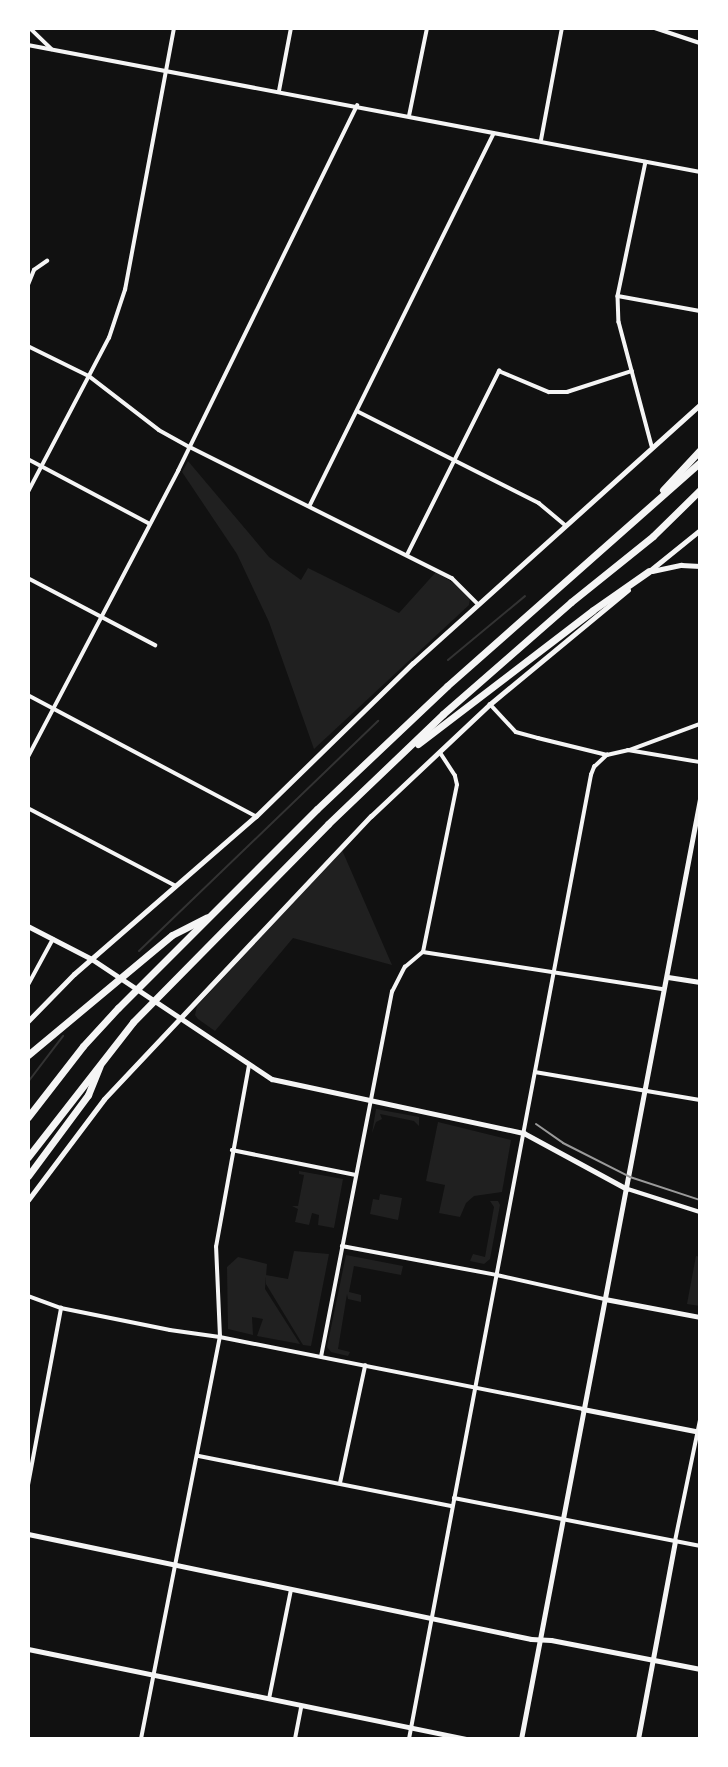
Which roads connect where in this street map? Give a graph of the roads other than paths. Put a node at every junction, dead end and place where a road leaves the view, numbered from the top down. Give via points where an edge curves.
1 (30, 28) edge
2 (174, 28) edge
3 (291, 28) edge
4 (427, 28) edge
5 (562, 28) edge
6 (654, 28) edge
7 (700, 43) edge
8 (28, 45) edge
9 (54, 50) junction
10 (166, 70) junction
11 (279, 91) junction
12 (357, 107) junction
13 (409, 116) junction
14 (494, 133) junction
15 (541, 140) junction
16 (646, 162) junction
17 (700, 172) edge
18 (47, 261) dead end
19 (28, 285) edge
20 (618, 296) junction
21 (700, 311) edge
22 (28, 346) edge
23 (632, 371) junction
24 (89, 376) junction
25 (700, 405) edge
26 (697, 410) edge
27 (356, 411) junction
28 (652, 446) junction
29 (190, 447) junction
30 (700, 450) edge
31 (28, 459) edge
32 (454, 459) junction
33 (700, 462) edge
34 (41, 466) junction
35 (700, 490) edge
36 (28, 492) edge
37 (310, 505) junction
38 (646, 510) junction
39 (150, 524) junction
40 (566, 526) junction
41 (700, 530) edge
42 (407, 555) junction
43 (700, 566) edge
44 (649, 571) junction
45 (28, 578) edge
46 (480, 606) junction
47 (102, 617) junction
48 (155, 645) dead end
49 (28, 695) edge
50 (490, 705) junction
51 (53, 708) junction
52 (700, 724) edge
53 (628, 750) junction
54 (438, 751) junction
55 (607, 755) junction
56 (28, 757) edge
57 (700, 762) edge
58 (386, 768) junction
59 (700, 799) edge
60 (28, 808) edge
61 (256, 816) junction
62 (178, 887) junction
63 (213, 914) junction
64 (28, 926) edge
65 (53, 939) junction
66 (424, 952) junction
67 (91, 960) junction
68 (553, 973) junction
69 (668, 977) junction
70 (700, 982) edge
71 (28, 985) edge
72 (665, 989) junction
73 (181, 1018) junction
74 (28, 1021) edge
75 (28, 1055) edge
76 (104, 1056) junction
77 (249, 1065) junction
78 (534, 1072) junction
79 (646, 1092) junction
80 (700, 1100) edge
81 (370, 1101) junction
82 (28, 1117) edge
83 (524, 1133) junction
84 (232, 1150) junction
85 (28, 1157) edge
86 (356, 1175) junction
87 (28, 1176) edge
88 (628, 1189) junction
89 (28, 1200) edge
90 (700, 1212) edge
91 (341, 1246) junction
92 (497, 1275) junction
93 (28, 1296) edge
94 (604, 1299) junction
95 (61, 1308) junction
96 (700, 1317) edge
97 (220, 1337) junction
98 (321, 1357) junction
99 (365, 1366) junction
100 (476, 1387) junction
101 (583, 1409) junction
102 (700, 1420) edge
103 (699, 1432) edge
104 (199, 1456) junction
105 (340, 1483) junction
106 (28, 1485) edge
107 (454, 1498) junction
108 (452, 1506) junction
109 (563, 1521) junction
110 (28, 1534) edge
111 (676, 1541) junction
112 (700, 1546) edge
113 (174, 1563) junction
114 (291, 1588) junction
115 (431, 1616) junction
116 (540, 1639) junction
117 (28, 1649) edge
118 (653, 1660) junction
119 (700, 1669) edge
120 (153, 1674) junction
121 (269, 1700) junction
122 (301, 1707) junction
123 (411, 1728) junction
124 (141, 1739) edge
125 (295, 1739) edge
126 (409, 1739) edge
127 (466, 1739) edge
128 (522, 1739) edge
129 (638, 1739) edge

1 - 9 street
2 - 10 street
3 - 11 street
4 - 13 street
5 - 15 street
6 - 7 street
8 - 9 street
9 - 10 street
10 - 11 street
10 - 24 street via 125,290 109,338
11 - 12 street
12 - 13 street
12 - 29 street
13 - 14 street
14 - 15 street
14 - 27 street
15 - 16 street
16 - 17 street
16 - 20 street
18 - 19 street via 34,270
20 - 21 street
20 - 23 street via 619,322
22 - 24 street
23 - 28 street
23 - 32 street via 578,389 549,392 499,370
24 - 29 street via 159,430
24 - 34 street
25 - 26 main road
26 - 28 main road
27 - 32 street
27 - 37 street
28 - 40 main road
29 - 37 street
29 - 39 street
30 - 38 highway
31 - 34 street
32 - 40 street via 539,503
32 - 42 street
33 - 38 highway
34 - 36 street
34 - 39 street
35 - 58 highway
37 - 42 street
38 - 63 highway via 379,749
39 - 47 street
40 - 46 main road
41 - 44 main road
42 - 46 street via 452,578
43 - 44 main road
44 - 50 main road
44 - 58 highway
45 - 47 street
46 - 61 main road via 413,663
47 - 48 street
47 - 51 street
49 - 51 street
50 - 54 main road
50 - 55 street via 516,732
51 - 56 street
51 - 61 street
52 - 53 street
53 - 55 street
53 - 57 street
54 - 66 street via 457,785
54 - 73 main road
55 - 68 street via 591,775
58 - 76 highway via 183,969
59 - 69 main road
60 - 62 street
61 - 62 main road
62 - 67 main road
63 - 75 highway via 172,935
63 - 82 highway via 83,1045
64 - 65 street
65 - 67 street
65 - 71 street
66 - 68 street
66 - 81 street via 405,967 392,992
67 - 73 street
67 - 74 main road
68 - 72 street
68 - 78 street
69 - 70 street
69 - 72 main road
72 - 79 main road
73 - 77 street
73 - 89 main road via 104,1099
76 - 85 highway
76 - 87 highway via 88,1096
77 - 81 street via 285,1084
77 - 84 street
78 - 79 street
78 - 83 street
79 - 80 street
79 - 88 main road
81 - 83 street
81 - 86 street
83 - 88 street
83 - 92 street
84 - 86 street
84 - 97 street via 216,1247
86 - 91 street
88 - 90 street
88 - 94 main road
91 - 92 street
91 - 98 street
92 - 94 street
92 - 100 street
93 - 95 street
94 - 96 street
94 - 101 main road
95 - 97 street
95 - 106 street
97 - 98 street
97 - 104 street
98 - 99 street
99 - 100 street
99 - 105 street
100 - 101 street
100 - 107 street
101 - 103 street
101 - 109 main road
102 - 103 street
103 - 111 street
104 - 105 street
104 - 113 street
105 - 108 street
107 - 108 street
107 - 109 street
108 - 115 street
109 - 111 street
109 - 116 main road
110 - 113 main road
111 - 112 street
111 - 118 street
113 - 114 main road
113 - 120 street
114 - 115 main road
114 - 121 street
115 - 116 main road
115 - 123 street
116 - 118 main road
116 - 128 main road
117 - 120 main road
118 - 119 main road
118 - 129 street
120 - 121 main road
120 - 124 street
121 - 122 main road
122 - 123 main road
122 - 125 street
123 - 126 street
123 - 127 main road

